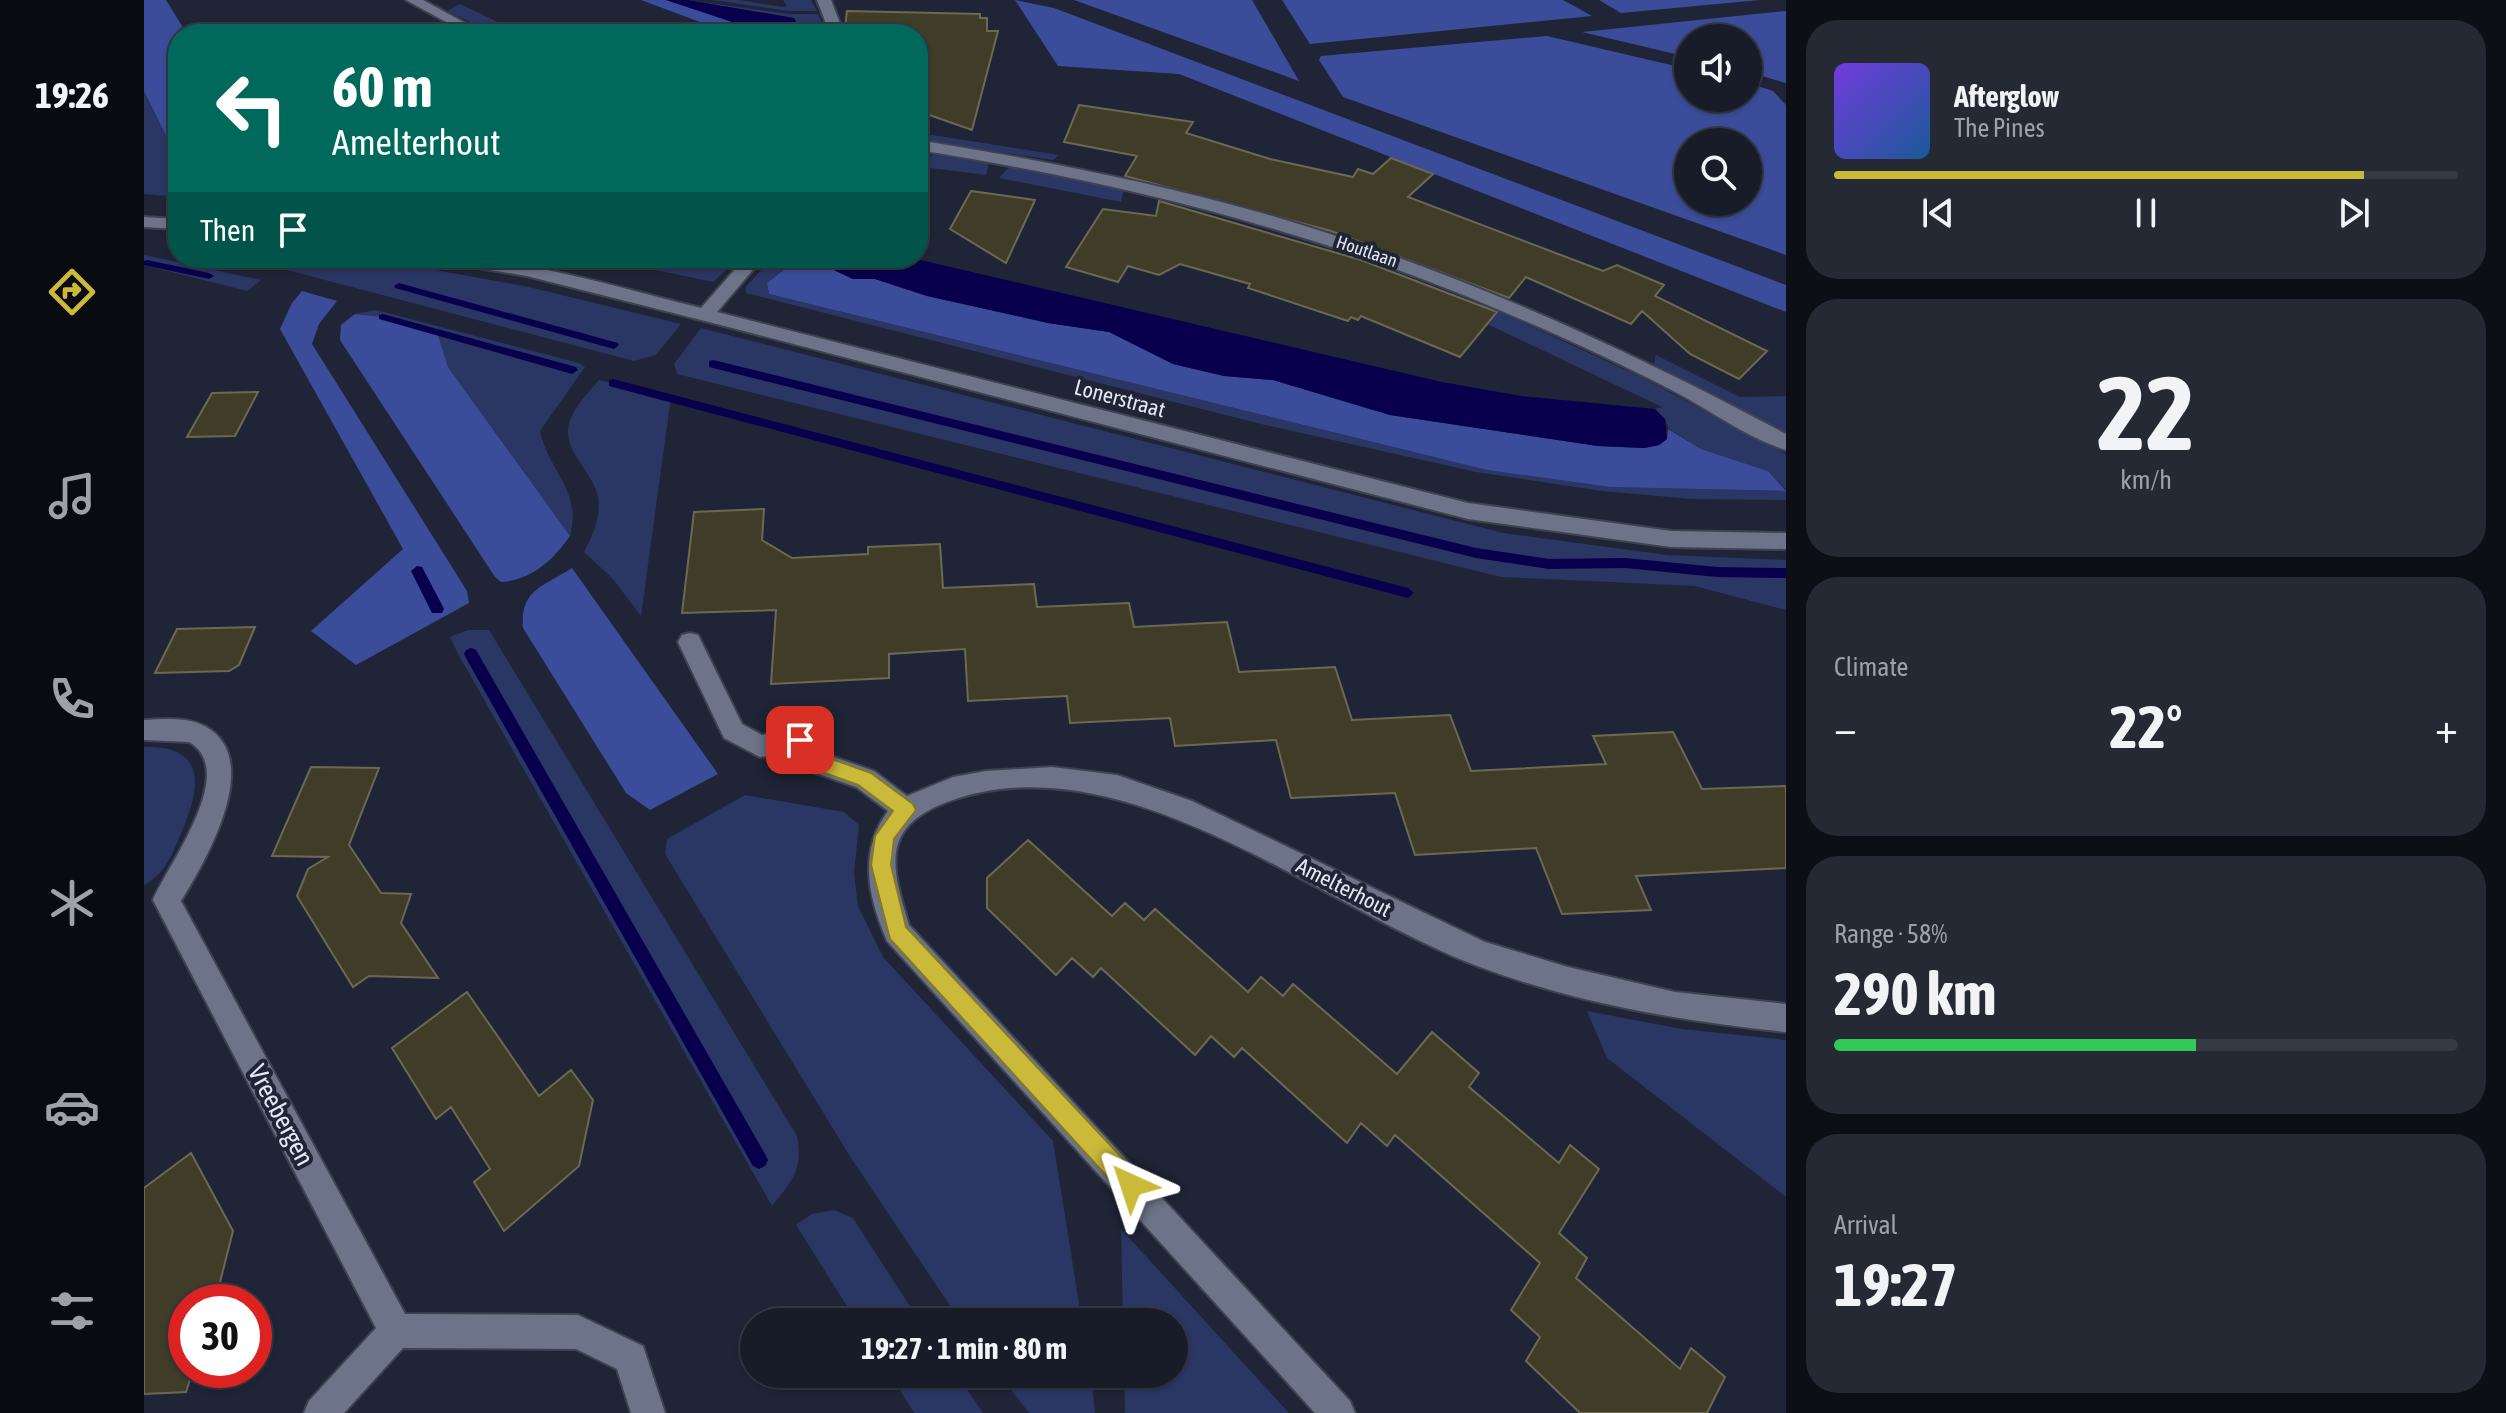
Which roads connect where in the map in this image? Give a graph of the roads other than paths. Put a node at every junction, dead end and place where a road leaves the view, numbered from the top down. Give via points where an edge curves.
1 (413, 0) edge
2 (824, 0) edge
3 (459, 24) edge
4 (833, 24) edge
5 (928, 147) edge
6 (144, 222) edge
7 (168, 223) edge
8 (509, 268) edge
9 (745, 268) edge
10 (705, 315) junction
11 (1786, 443) edge
12 (1786, 541) edge
13 (690, 642) dead end
14 (144, 730) edge
15 (906, 810) junction
16 (155, 900) edge
17 (1786, 1018) edge
18 (396, 1331) junction
19 (321, 1413) edge
20 (648, 1413) edge
21 (1338, 1413) edge

1 - 3 street
2 - 4 street
5 - 11 street, Houtlaan via 1125,182 1367,250 1591,341
6 - 7 street
8 - 10 street, Lonerstraat
9 - 10 street
10 - 12 street, Lonerstraat via 1468,511 1671,539
13 - 15 street via 733,731 760,746 800,740 822,764 865,779
14 - 16 street, Vreebergen via 180,729 204,737 216,749 220,770 217,795 190,864
15 - 17 street, Amelterhout via 977,782 1034,779 1135,790 1481,954 1675,1006
15 - 21 street, Amelterhout via 885,836 881,865 897,932
16 - 18 street, Vreebergen
18 - 19 street
18 - 20 street via 578,1332 631,1358

